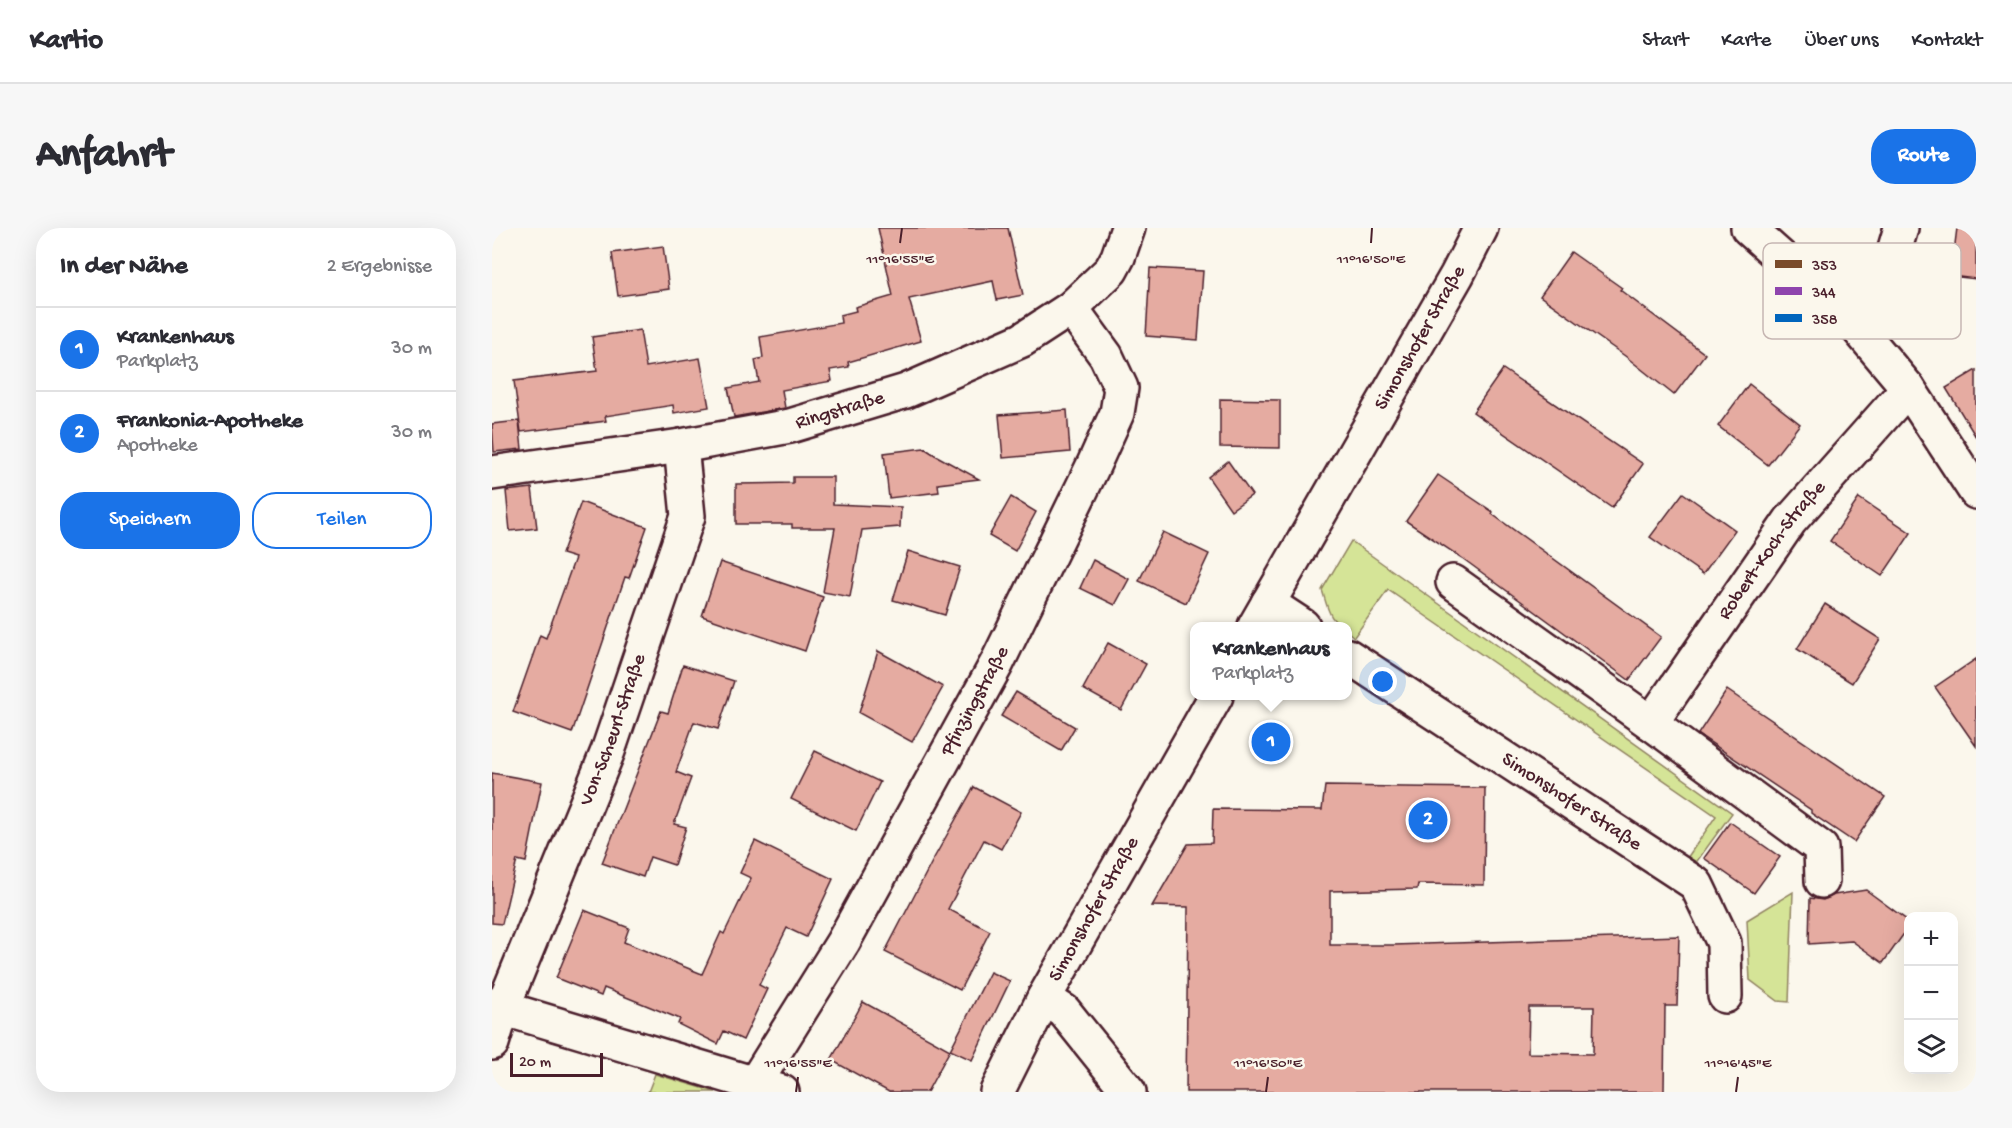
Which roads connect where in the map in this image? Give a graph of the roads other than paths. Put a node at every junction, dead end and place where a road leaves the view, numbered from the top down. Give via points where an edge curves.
1 (1128, 228) edge
2 (1481, 228) edge
3 (1748, 228) edge
4 (1901, 228) edge
5 (1765, 243) edge
6 (1897, 243) edge
7 (1071, 308) junction
8 (1867, 339) edge
9 (1908, 388) junction
10 (681, 446) junction
11 (492, 473) edge
12 (1976, 492) edge
13 (1453, 582) dead end
14 (1261, 615) edge
15 (1286, 622) edge
16 (1352, 659) edge
17 (1214, 700) edge
18 (1651, 723) junction
19 (1822, 881) dead end
20 (1725, 996) dead end
21 (1044, 998) junction
22 (498, 1006) edge
23 (492, 1043) edge
24 (768, 1088) edge
25 (997, 1092) edge
26 (1129, 1092) edge

1 - 7 street, Ringstraße via 1111,270
2 - 14 street, Simonshofer Straße
3 - 5 street
4 - 6 street
7 - 10 street, Ringstraße via 1022,340 906,392 790,426
7 - 24 street, Pfinzingstraße via 1106,356 1121,388 1117,413 997,663 843,942
8 - 9 street
9 - 12 street
9 - 18 street, Robert-Koch-Straße via 1790,521
10 - 11 street, Ringstraße
10 - 22 street, Von-Scheurl-Straße via 688,516 608,751
13 - 18 street
14 - 15 street, Simonshofer Straße
16 - 20 street, Simonshofer Straße via 1696,884 1724,943
17 - 21 street, Simonshofer Straße
18 - 19 street via 1821,848
21 - 25 street, Simonshofer Straße
21 - 26 street, Simonshofer Straße via 1064,1011
22 - 23 street, Von-Scheurl-Straße
22 - 24 street

